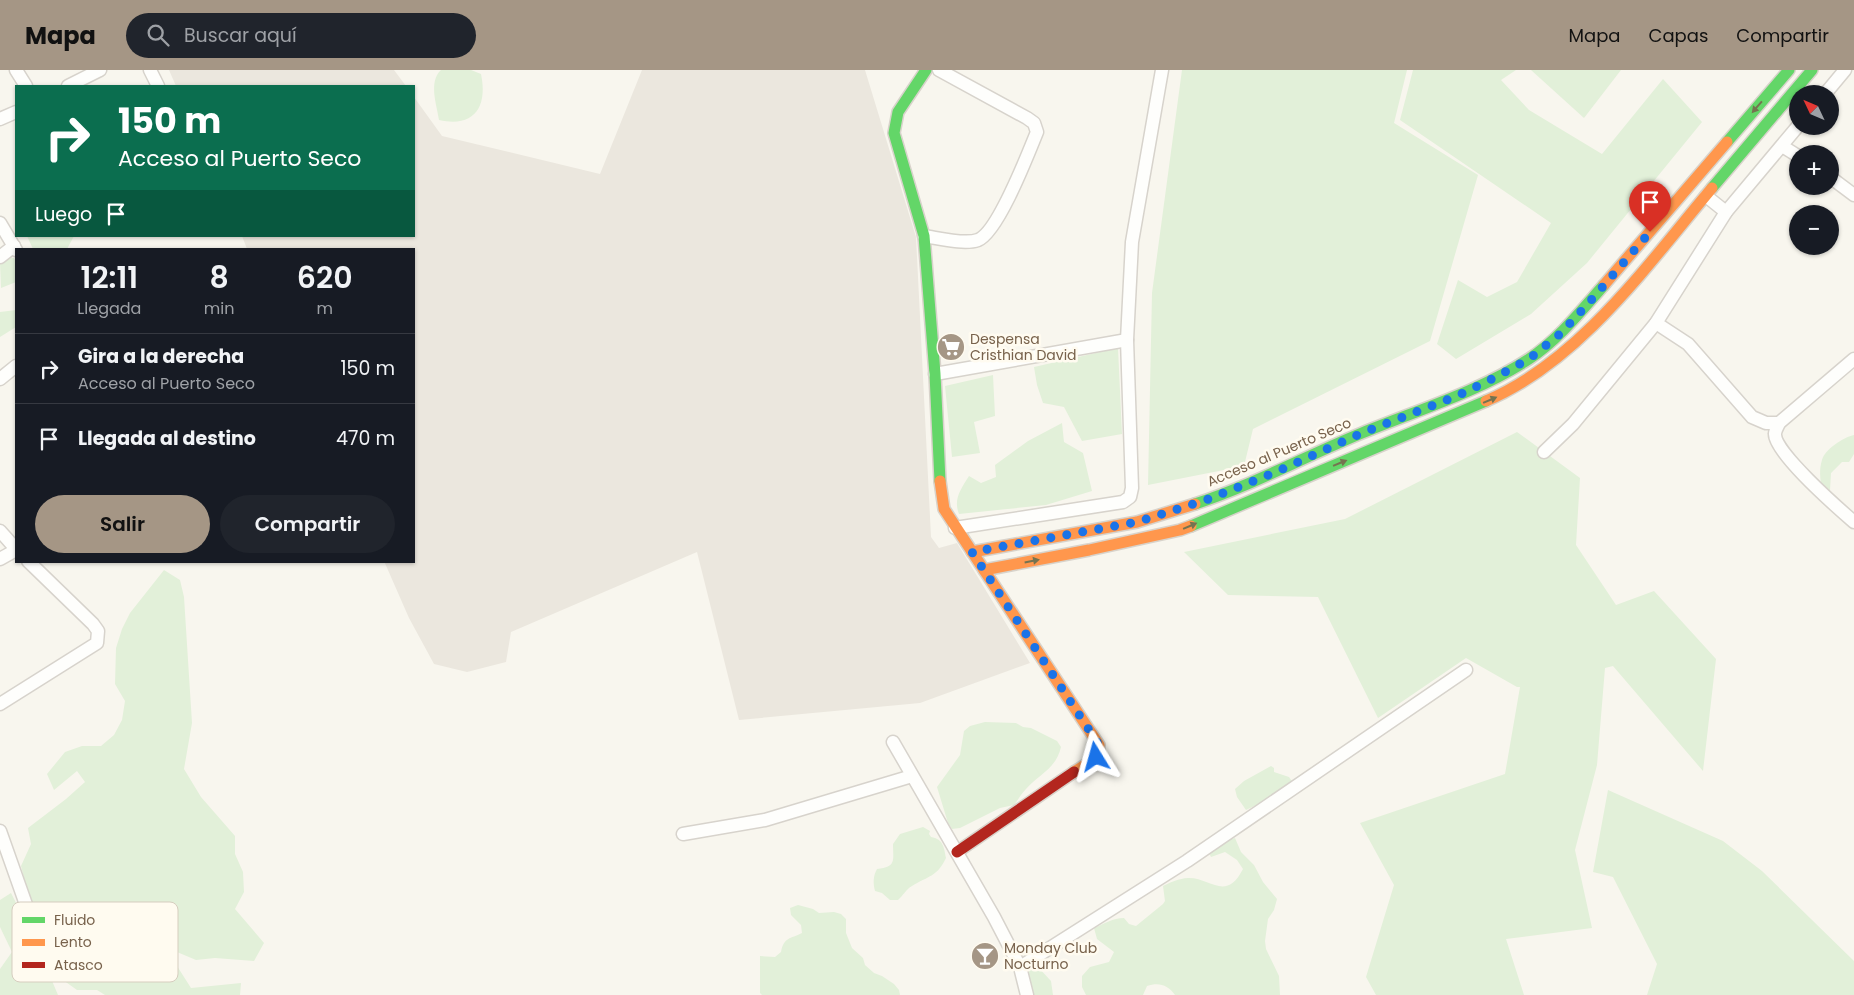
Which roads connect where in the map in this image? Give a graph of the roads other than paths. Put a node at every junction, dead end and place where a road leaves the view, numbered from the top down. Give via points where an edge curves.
1 (16, 70) edge
2 (100, 70) edge
3 (150, 70) edge
4 (926, 70) edge
5 (939, 70) edge
6 (1162, 70) edge
7 (1789, 70) edge
8 (1812, 70) edge
9 (1845, 70) edge
10 (25, 85) edge
11 (70, 85) edge
12 (158, 85) edge
13 (1832, 85) edge
14 (15, 112) edge
15 (0, 119) edge
16 (1791, 135) edge
17 (1782, 146) junction
18 (1789, 150) edge
19 (1839, 184) edge
20 (1854, 195) edge
21 (1706, 196) junction
22 (1726, 212) junction
23 (0, 222) edge
24 (924, 236) junction
25 (15, 248) edge
26 (0, 257) edge
27 (1656, 323) junction
28 (1127, 340) junction
29 (1854, 360) edge
30 (15, 367) edge
31 (936, 374) junction
32 (0, 379) edge
33 (1779, 423) junction
34 (1544, 452) dead end
35 (1854, 522) edge
36 (955, 528) junction
37 (0, 531) edge
38 (15, 549) edge
39 (15, 551) edge
40 (972, 552) junction
41 (0, 559) edge
42 (30, 563) edge
43 (984, 570) junction
44 (1466, 670) dead end
45 (0, 704) edge
46 (893, 742) dead end
47 (912, 776) junction
48 (0, 831) edge
49 (683, 834) dead end
50 (957, 852) junction
51 (25, 902) edge
52 (1020, 967) junction
53 (1027, 995) edge

1 - 10 street
2 - 11 street
3 - 12 street
4 - 24 main road via 898,112 894,133
5 - 24 street via 1027,118 1034,123 1037,132 988,232 977,240 961,241
6 - 28 street via 1132,242
7 -> 40 main road, Acceso al Puerto Seco via 1586,306 1560,334 1529,359 1457,396 1206,500 1137,522
8 - 21 main road
9 - 13 street
14 - 15 street
16 - 17 street
17 - 18 street
17 - 22 street
19 - 20 street
21 - 22 street
43 -> 21 main road via 1180,530 1506,393 1550,363 1600,320
22 - 27 street
23 - 25 street
24 - 31 main road
25 - 26 street
27 - 33 street via 1688,344 1752,417 1766,423
27 - 34 street via 1573,424
28 - 31 street
28 - 36 street via 1130,497 1123,502
29 - 33 street
30 - 32 street
31 - 36 main road via 940,491 944,509
33 - 35 street via 1776,440 1786,454
36 - 40 main road
37 - 38 street
39 - 41 street
40 - 43 main road
42 - 45 street via 94,624 98,631 97,643
43 - 50 main road via 1099,745 1099,752
44 - 52 street via 1187,861
46 - 47 street
47 - 49 street via 764,820
47 - 50 street
48 - 51 street
50 - 52 street
52 - 53 street

